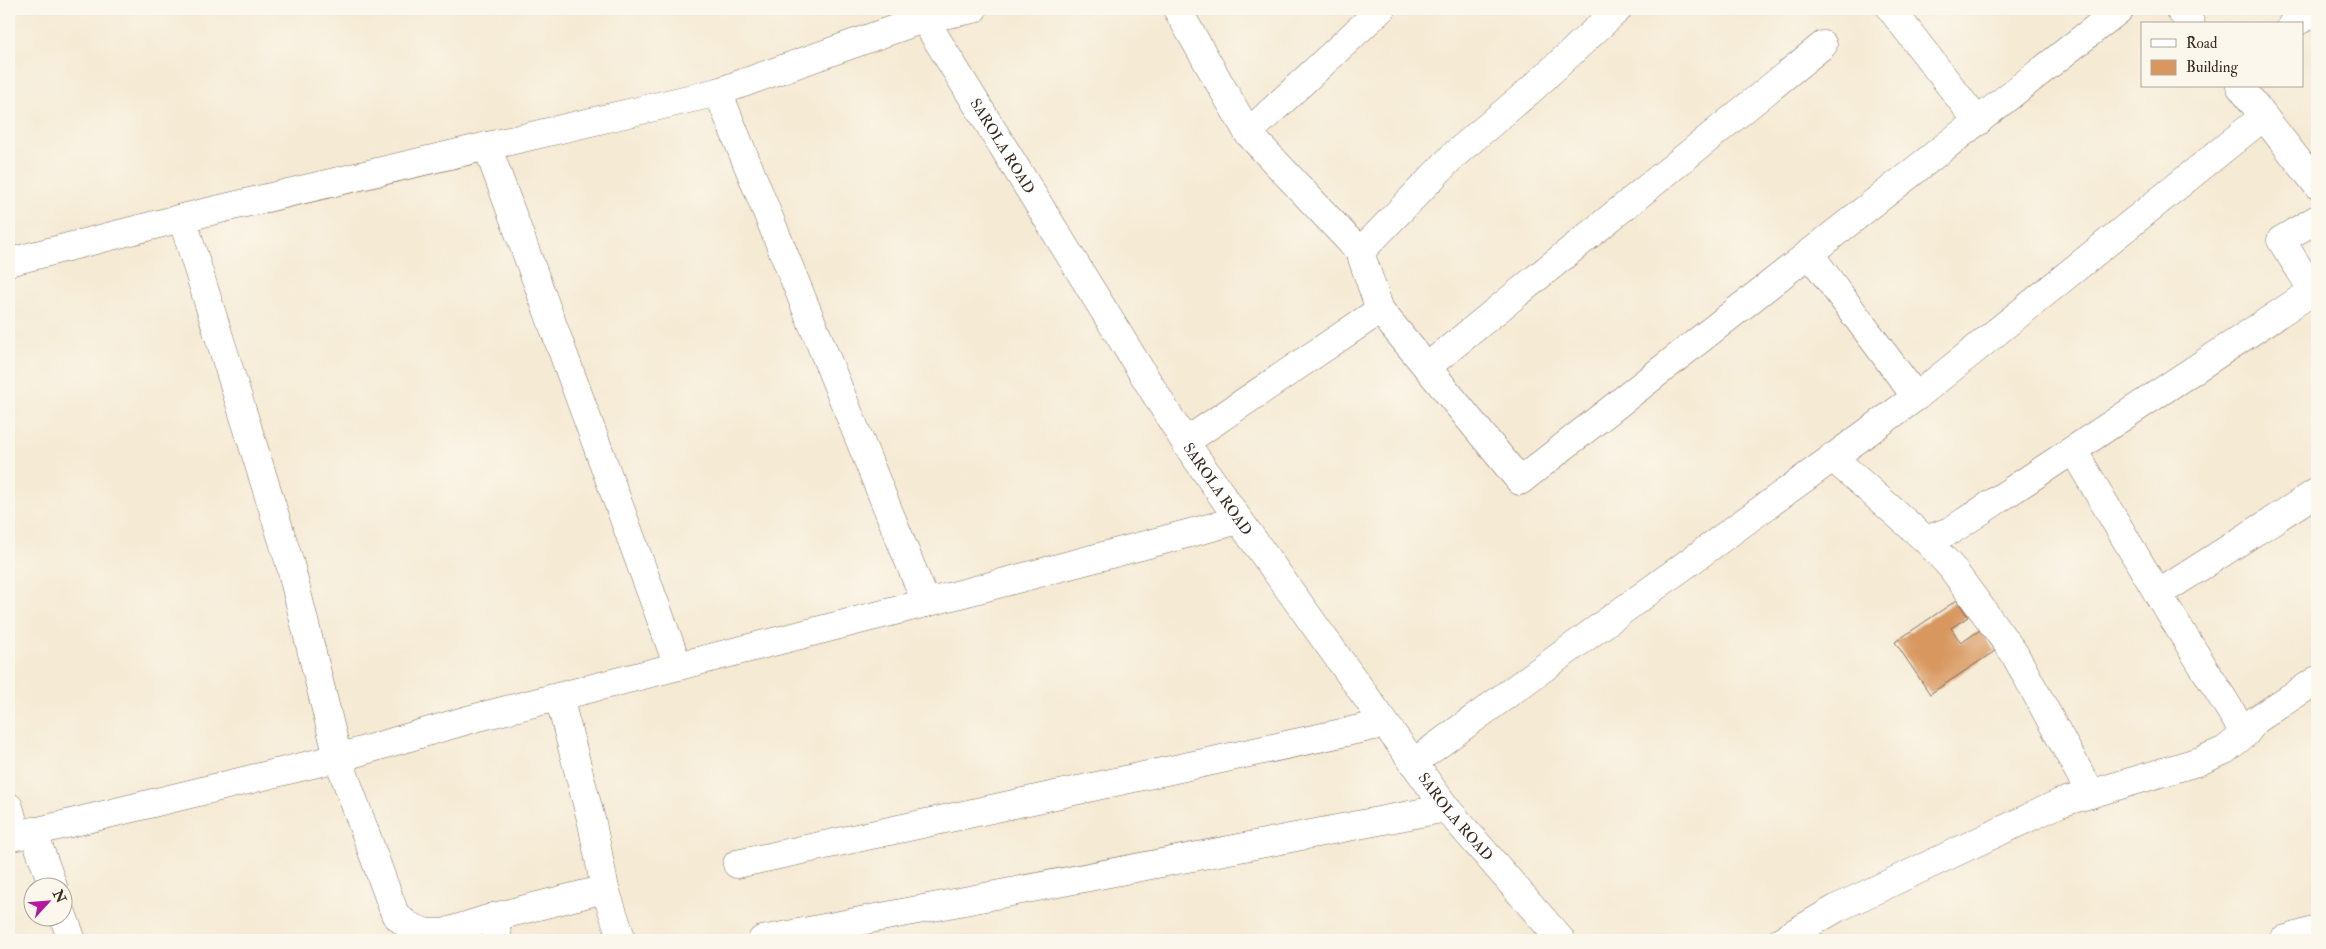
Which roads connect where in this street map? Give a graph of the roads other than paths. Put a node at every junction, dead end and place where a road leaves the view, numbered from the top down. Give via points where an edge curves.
1 (973, 9) edge
2 (1177, 9) edge
3 (1381, 9) edge
4 (1618, 9) edge
5 (1891, 9) edge
6 (2120, 9) edge
7 (2179, 9) edge
8 (2317, 12) edge
9 (921, 14) edge
10 (2189, 22) edge
11 (2296, 22) edge
12 (1823, 45) dead end
13 (2241, 88) edge
14 (718, 92) junction
15 (2263, 117) junction
16 (1978, 122) junction
17 (1248, 133) junction
18 (487, 146) junction
19 (2317, 185) edge
20 (182, 218) junction
21 (2317, 219) edge
22 (1360, 252) junction
23 (1809, 253) junction
24 (9, 262) edge
25 (2315, 294) edge
26 (1380, 310) junction
27 (1428, 367) junction
28 (1916, 397) junction
29 (1185, 442) junction
30 (2073, 450) junction
31 (1832, 457) junction
32 (2317, 492) edge
33 (1238, 520) junction
34 (1926, 540) junction
35 (2158, 594) junction
36 (926, 603) junction
37 (678, 666) junction
38 (2317, 680) edge
39 (560, 697) junction
40 (1383, 724) junction
41 (2245, 734) junction
42 (338, 758) junction
43 (1413, 763) junction
44 (2091, 794) junction
45 (9, 807) edge
46 (1446, 808) junction
47 (20, 835) edge
48 (737, 864) dead end
49 (47, 876) edge
50 (605, 889) junction
51 (67, 926) edge
52 (496, 929) edge
53 (2317, 930) edge
54 (72, 940) edge
55 (622, 940) edge
56 (762, 940) edge
57 (1560, 940) edge
58 (1782, 940) edge
59 (2283, 940) edge

1 - 9 main road
2 - 17 main road
3 - 17 main road
4 - 22 main road via 1454,155
5 - 16 main road
6 - 16 main road
7 - 10 main road
8 - 11 main road
9 - 14 main road
9 - 29 main road, SAROLA ROAD
12 - 27 main road
13 - 15 main road
14 - 18 main road
14 - 36 main road
15 - 19 main road
15 - 28 main road
16 - 23 main road
17 - 22 main road
18 - 20 main road
18 - 37 main road
20 - 24 main road
20 - 42 main road via 290,564
21 - 25 main road via 2281,240
22 - 26 main road
23 - 27 main road via 1520,481
23 - 28 main road
25 - 30 main road
26 - 27 main road
26 - 29 main road
28 - 31 main road
29 - 33 main road, SAROLA ROAD
30 - 34 main road via 1952,530
30 - 35 main road
31 - 34 main road
31 - 43 main road
32 - 35 main road
33 - 36 main road
33 - 40 main road, SAROLA ROAD
34 - 44 main road via 1951,566 2014,653
35 - 41 main road
36 - 37 main road
37 - 39 main road
38 - 41 main road via 2256,720
39 - 42 main road
39 - 50 main road
40 - 43 main road, SAROLA ROAD
40 - 48 main road
41 - 44 main road via 2225,750 2200,761
42 - 47 main road
42 - 52 main road via 395,914 407,925 426,934
43 - 46 main road, SAROLA ROAD
44 - 58 main road via 2060,803 1854,900
45 - 47 main road
46 - 56 main road
46 - 57 main road, SAROLA ROAD
47 - 49 main road
50 - 52 main road
50 - 55 main road
51 - 54 main road
53 - 59 main road

